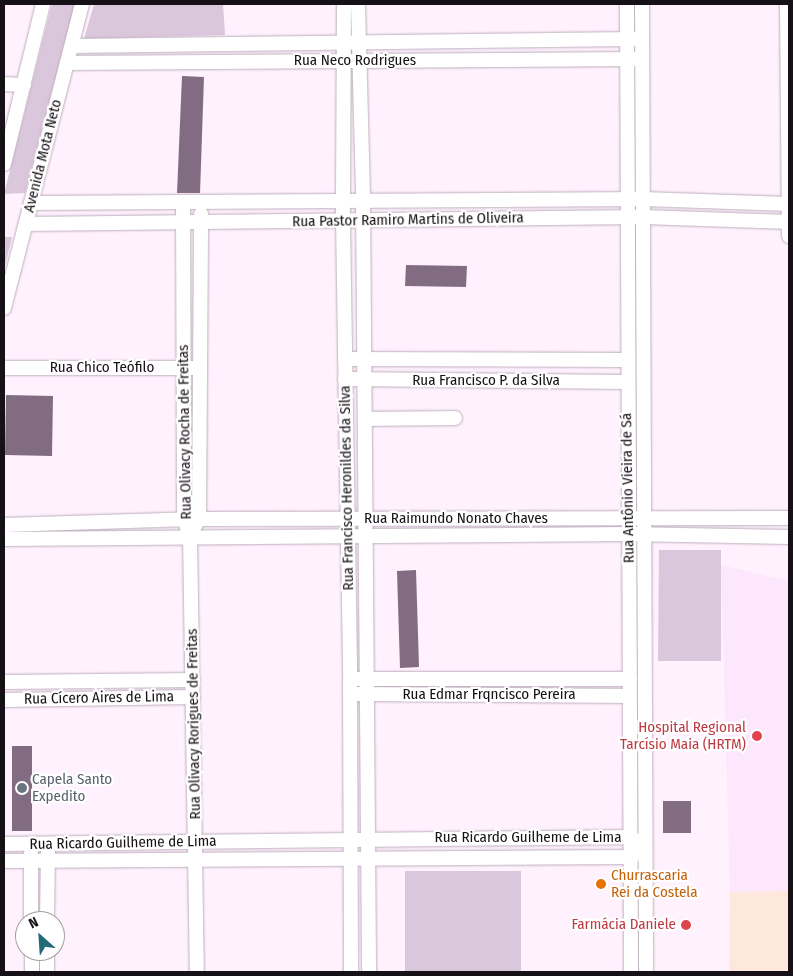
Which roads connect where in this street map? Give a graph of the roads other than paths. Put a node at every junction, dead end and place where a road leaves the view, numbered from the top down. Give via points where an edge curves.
1 (43, 4) edge
2 (82, 4) edge
3 (344, 4) edge
4 (358, 4) edge
5 (626, 4) edge
6 (642, 4) edge
7 (786, 4) edge
8 (642, 38) junction
9 (627, 39) junction
10 (512, 40) junction
11 (359, 42) junction
12 (344, 43) junction
13 (72, 46) junction
14 (642, 59) junction
15 (513, 60) junction
16 (626, 60) junction
17 (344, 61) junction
18 (360, 61) junction
19 (67, 64) junction
20 (4, 84) edge
21 (24, 85) junction
22 (4, 164) edge
23 (626, 199) junction
24 (643, 199) junction
25 (343, 200) junction
26 (363, 200) junction
27 (31, 203) junction
28 (183, 203) junction
29 (201, 203) junction
30 (789, 204) edge
31 (626, 217) junction
32 (643, 217) junction
33 (343, 220) junction
34 (362, 220) junction
35 (184, 222) junction
36 (201, 222) junction
37 (789, 222) edge
38 (26, 224) junction
39 (789, 236) edge
40 (4, 308) edge
41 (184, 321) junction
42 (200, 322) junction
43 (345, 359) junction
44 (364, 359) junction
45 (627, 360) junction
46 (4, 368) edge
47 (184, 368) junction
48 (199, 368) junction
49 (345, 380) junction
50 (365, 380) junction
51 (627, 382) junction
52 (455, 418) dead end
53 (365, 419) junction
54 (789, 518) edge
55 (184, 519) junction
56 (199, 519) junction
57 (347, 519) junction
58 (366, 519) junction
59 (628, 519) junction
60 (645, 519) junction
61 (74, 523) junction
62 (4, 525) edge
63 (628, 534) junction
64 (645, 534) junction
65 (347, 535) junction
66 (366, 535) junction
67 (190, 536) junction
68 (789, 537) edge
69 (75, 538) junction
70 (4, 539) edge
71 (350, 679) junction
72 (366, 679) junction
73 (506, 679) junction
74 (630, 679) junction
75 (193, 680) junction
76 (34, 681) junction
77 (4, 682) edge
78 (349, 694) junction
79 (367, 694) junction
80 (505, 696) junction
81 (630, 696) junction
82 (193, 697) junction
83 (32, 699) junction
84 (4, 700) edge
85 (631, 837) junction
86 (350, 839) junction
87 (368, 839) junction
88 (196, 842) junction
89 (4, 844) edge
90 (31, 844) junction
91 (48, 844) junction
92 (80, 844) junction
93 (645, 849) junction
94 (631, 857) junction
95 (351, 858) junction
96 (368, 858) junction
97 (196, 859) junction
98 (4, 860) edge
99 (31, 860) junction
100 (81, 860) junction
101 (48, 861) junction
102 (31, 911) edge
103 (48, 911) edge
104 (197, 972) edge
105 (351, 972) edge
106 (368, 972) edge
107 (631, 972) edge
108 (646, 972) edge

1 - 21 street
2 - 13 street, Avenida Mota Neto
3 - 12 street, Rua Francisco Heronildes da Silva
4 - 11 street, Rua Francisco Heronildes da Silva
5 - 9 street, Rua Antônio Vieira de Sá
6 - 8 street, Rua Antônio Vieira de Sá
7 - 30 street
8 - 9 street, Rua Neco Rodrigues
8 - 14 street, Rua Antônio Vieira de Sá
9 - 10 street, Rua Neco Rodrigues
9 - 16 street, Rua Antônio Vieira de Sá
10 - 11 street, Rua Neco Rodrigues
10 - 15 street
11 - 12 street, Rua Neco Rodrigues
11 - 18 street, Rua Francisco Heronildes da Silva
12 - 13 street, Rua Neco Rodrigues
12 - 17 street, Rua Francisco Heronildes da Silva
13 - 19 street, Avenida Mota Neto
14 - 16 street, Rua Neco Rodrigues
14 - 24 street, Rua Antônio Vieira de Sá
15 - 16 street, Rua Neco Rodrigues
15 - 18 street, Rua Neco Rodrigues
16 - 23 street, Rua Antônio Vieira de Sá
17 - 18 street, Rua Neco Rodrigues
17 - 19 street, Rua Neco Rodrigues
17 - 25 street, Rua Francisco Heronildes da Silva
18 - 26 street, Rua Francisco Heronildes da Silva
19 - 27 street, Avenida Mota Neto
20 - 21 street
21 - 22 street
23 - 24 street, Rua Pastor Ramiro Martins de Oliveira
23 - 26 street, Rua Pastor Ramiro Martins de Oliveira
23 - 31 street, Rua Antônio Vieira de Sá
24 - 30 street, Rua Pastor Ramiro Martins de Oliveira
24 - 32 street, Rua Antônio Vieira de Sá
25 - 26 street, Rua Pastor Ramiro Martins de Oliveira
25 - 29 street, Rua Pastor Ramiro Martins de Oliveira
25 - 33 street, Rua Francisco Heronildes da Silva
26 - 34 street, Rua Francisco Heronildes da Silva
27 - 28 street, Rua Pastor Ramiro Martins de Oliveira
27 - 38 street, Avenida Mota Neto
28 - 29 street, Rua Pastor Ramiro Martins de Oliveira
28 - 35 street, Rua Olivacy Rocha de Freitas
29 - 36 street, Rua Olivacy Rocha de Freitas
30 - 37 street
31 - 32 street, Rua Pastor Ramiro Martins de Oliveira
31 - 34 street, Rua Pastor Ramiro Martins de Oliveira
31 - 45 street, Rua Antônio Vieira de Sá
32 - 37 street, Rua Pastor Ramiro Martins de Oliveira
32 - 60 street, Rua Antônio Vieira de Sá
33 - 34 street, Rua Pastor Ramiro Martins de Oliveira
33 - 36 street, Rua Pastor Ramiro Martins de Oliveira
33 - 43 street, Rua Francisco Heronildes da Silva
34 - 44 street, Rua Francisco Heronildes da Silva
35 - 36 street, Rua Pastor Ramiro Martins de Oliveira
35 - 38 street, Rua Pastor Ramiro Martins de Oliveira
35 - 41 street, Rua Olivacy Rocha de Freitas
36 - 42 street, Rua Olivacy Rocha de Freitas
37 - 39 street
38 - 40 street, Avenida Mota Neto
41 - 42 street
41 - 47 street, Rua Olivacy Rocha de Freitas
42 - 48 street, Rua Olivacy Rocha de Freitas
43 - 44 street, Rua Francisco P. da Silva
43 - 49 street, Rua Francisco Heronildes da Silva
44 - 45 street, Rua Francisco P. da Silva
44 - 50 street, Rua Francisco Heronildes da Silva
45 - 51 street, Rua Antônio Vieira de Sá
46 - 47 street, Rua Chico Teófilo
47 - 48 street, Rua Chico Teófilo
47 - 55 street, Rua Olivacy Rocha de Freitas
48 - 56 street, Rua Olivacy Rocha de Freitas
49 - 50 street, Rua Francisco P. da Silva
49 - 57 street, Rua Francisco Heronildes da Silva
50 - 51 street, Rua Francisco P. da Silva
50 - 53 street, Rua Francisco Heronildes da Silva
51 - 59 street, Rua Antônio Vieira de Sá
52 - 53 street
53 - 58 street, Rua Francisco Heronildes da Silva
54 - 60 street, Rua Raimundo Nonato Chaves
55 - 56 street, Rua Raimundo Nonato Chaves
55 - 61 street, Rua Raimundo Nonato Chaves
55 - 67 street, Rua Olivacy Rocha de Freitas
56 - 57 street, Rua Raimundo Nonato Chaves
56 - 67 street, Rua Olivacy Rocha de Freitas
57 - 58 street, Rua Raimundo Nonato Chaves
57 - 65 street, Rua Francisco Heronildes da Silva
58 - 59 street, Rua Raimundo Nonato Chaves
58 - 66 street, Rua Francisco Heronildes da Silva
59 - 60 street, Rua Raimundo Nonato Chaves
59 - 63 street, Rua Antônio Vieira de Sá
60 - 64 street, Rua Antônio Vieira de Sá
61 - 62 street, Rua Raimundo Nonato Chaves
61 - 69 street
63 - 64 street, Rua Raimundo Nonato Chaves
63 - 66 street, Rua Raimundo Nonato Chaves
63 - 74 street, Rua Antônio Vieira de Sá
64 - 68 street, Rua Raimundo Nonato Chaves
64 - 93 street, Rua Antônio Vieira de Sá
65 - 66 street, Rua Raimundo Nonato Chaves
65 - 67 street, Rua Raimundo Nonato Chaves
65 - 71 street, Rua Francisco Heronildes da Silva
66 - 72 street, Rua Francisco Heronildes da Silva
67 - 69 street, Rua Raimundo Nonato Chaves
67 - 75 street, Rua Olivacy Rorigues de Freitas
69 - 70 street, Rua Raimundo Nonato Chaves
71 - 72 street, Rua Edmar Frqncisco Pereira
71 - 78 street, Rua Francisco Heronildes da Silva
72 - 73 street, Rua Edmar Frqncisco Pereira
72 - 79 street, Rua Francisco Heronildes da Silva
73 - 74 street, Rua Edmar Frqncisco Pereira
73 - 80 street
74 - 81 street, Rua Antônio Vieira de Sá
75 - 76 street, Rua Cícero Aires de Lima
75 - 82 street, Rua Olivacy Rorigues de Freitas
76 - 77 street, Rua Cícero Aires de Lima
76 - 83 street
78 - 79 street, Rua Edmar Frqncisco Pereira
78 - 86 street, Rua Francisco Heronildes da Silva
79 - 80 street, Rua Edmar Frqncisco Pereira
79 - 87 street, Rua Francisco Heronildes da Silva
80 - 81 street, Rua Edmar Frqncisco Pereira
81 - 85 street, Rua Antônio Vieira de Sá
82 - 83 street, Rua Cícero Aires de Lima
82 - 88 street, Rua Olivacy Rorigues de Freitas
83 - 84 street, Rua Cícero Aires de Lima
85 - 87 street, Rua Ricardo Guilheme de Lima
85 - 93 street, Rua Ricardo Guilheme de Lima
85 - 94 street, Rua Antônio Vieira de Sá
86 - 87 street, Rua Ricardo Guilheme de Lima
86 - 88 street, Rua Ricardo Guilheme de Lima
86 - 95 street, Rua Francisco Heronildes da Silva
87 - 96 street, Rua Francisco Heronildes da Silva
88 - 92 street, Rua Ricardo Guilheme de Lima
88 - 97 street, Rua Olivacy Rorigues de Freitas
89 - 90 street, Rua Ricardo Guilheme de Lima
90 - 91 street, Rua Ricardo Guilheme de Lima
90 - 99 street
91 - 92 street, Rua Ricardo Guilheme de Lima
91 - 101 street
92 - 100 street
93 - 94 street, Rua Ricardo Guilheme de Lima
93 - 108 street, Rua Antônio Vieira de Sá
94 - 96 street, Rua Ricardo Guilheme de Lima
94 - 107 street, Rua Antônio Vieira de Sá
95 - 96 street, Rua Ricardo Guilheme de Lima
95 - 97 street, Rua Ricardo Guilheme de Lima
95 - 105 street, Rua Francisco Heronildes da Silva
96 - 106 street, Rua Francisco Heronildes da Silva
97 - 100 street, Rua Ricardo Guilheme de Lima
97 - 104 street, Rua Olivacy Rorigues de Freitas
98 - 99 street, Rua Ricardo Guilheme de Lima
99 - 101 street, Rua Ricardo Guilheme de Lima
99 - 102 street
100 - 101 street, Rua Ricardo Guilheme de Lima
101 - 103 street

